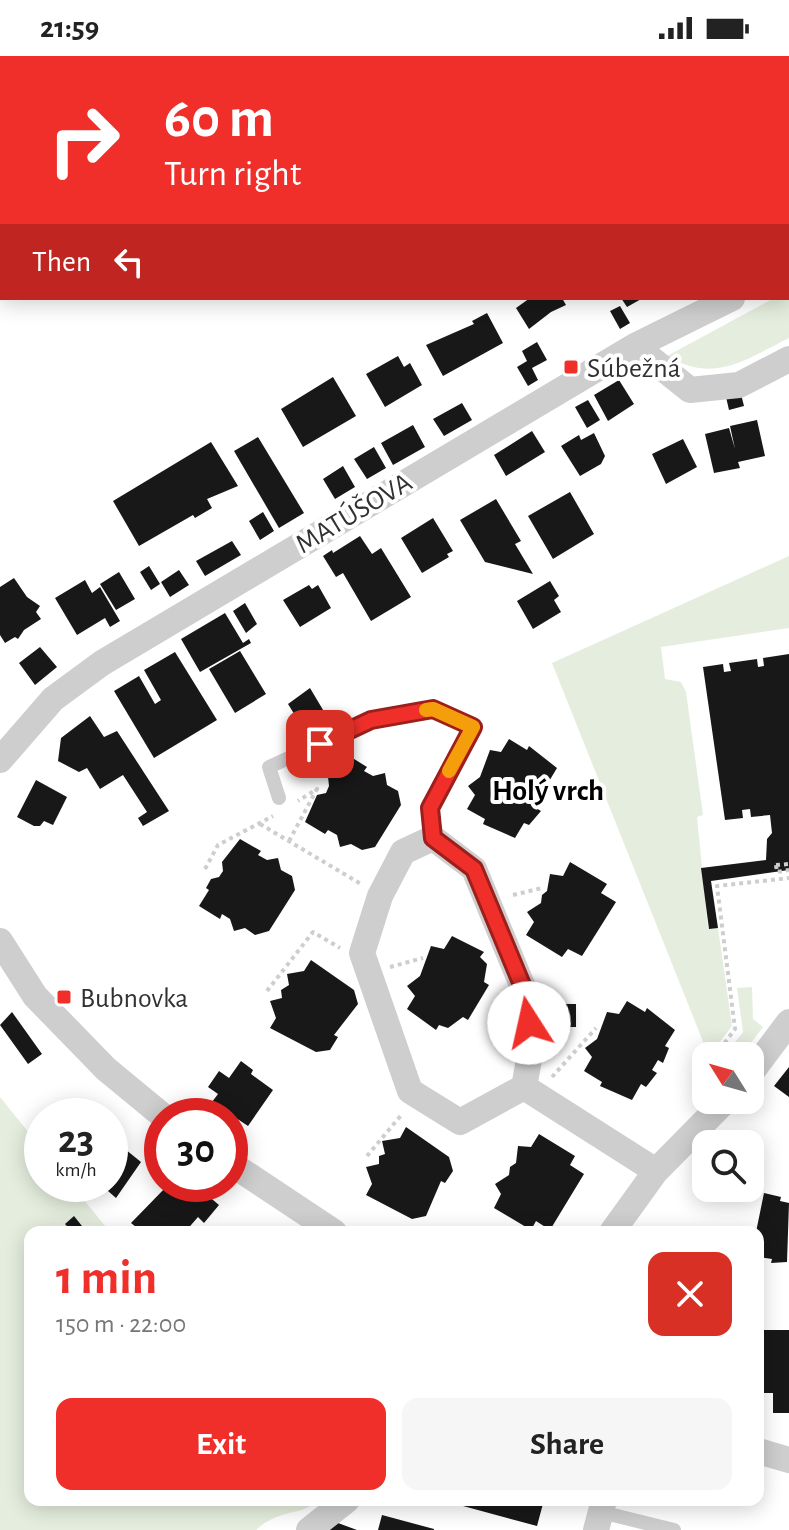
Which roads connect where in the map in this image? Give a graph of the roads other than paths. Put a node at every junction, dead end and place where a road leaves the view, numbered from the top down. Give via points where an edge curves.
1 (728, 300) edge
2 (635, 346) junction
3 (789, 359) edge
4 (0, 760) edge
5 (281, 804) road end
6 (433, 838) junction
7 (0, 941) edge
8 (789, 1022) edge
9 (764, 1055) edge
10 (524, 1087) junction
11 (144, 1100) edge
12 (712, 1114) edge
13 (656, 1171) junction
14 (248, 1175) edge
15 (325, 1226) edge
16 (616, 1226) edge
17 (764, 1453) edge
18 (789, 1460) edge
19 (339, 1506) edge
20 (601, 1514) edge
21 (309, 1530) edge
22 (674, 1530) edge

1 - 2 street, MATÚŠOVA
2 - 3 street via 690,390 739,385
2 - 4 street, MATÚŠOVA via 102,663 53,699
5 - 6 lane via 269,767 371,720 433,709 473,727 430,808
6 - 10 street via 474,869 527,997 531,1049
6 - 10 street via 403,852 380,896 362,953 410,1091 460,1122
7 - 11 street via 35,996
8 - 9 street
10 - 13 street
12 - 13 street
13 - 16 street
14 - 15 street
17 - 18 street
19 - 21 street
20 - 22 lane

